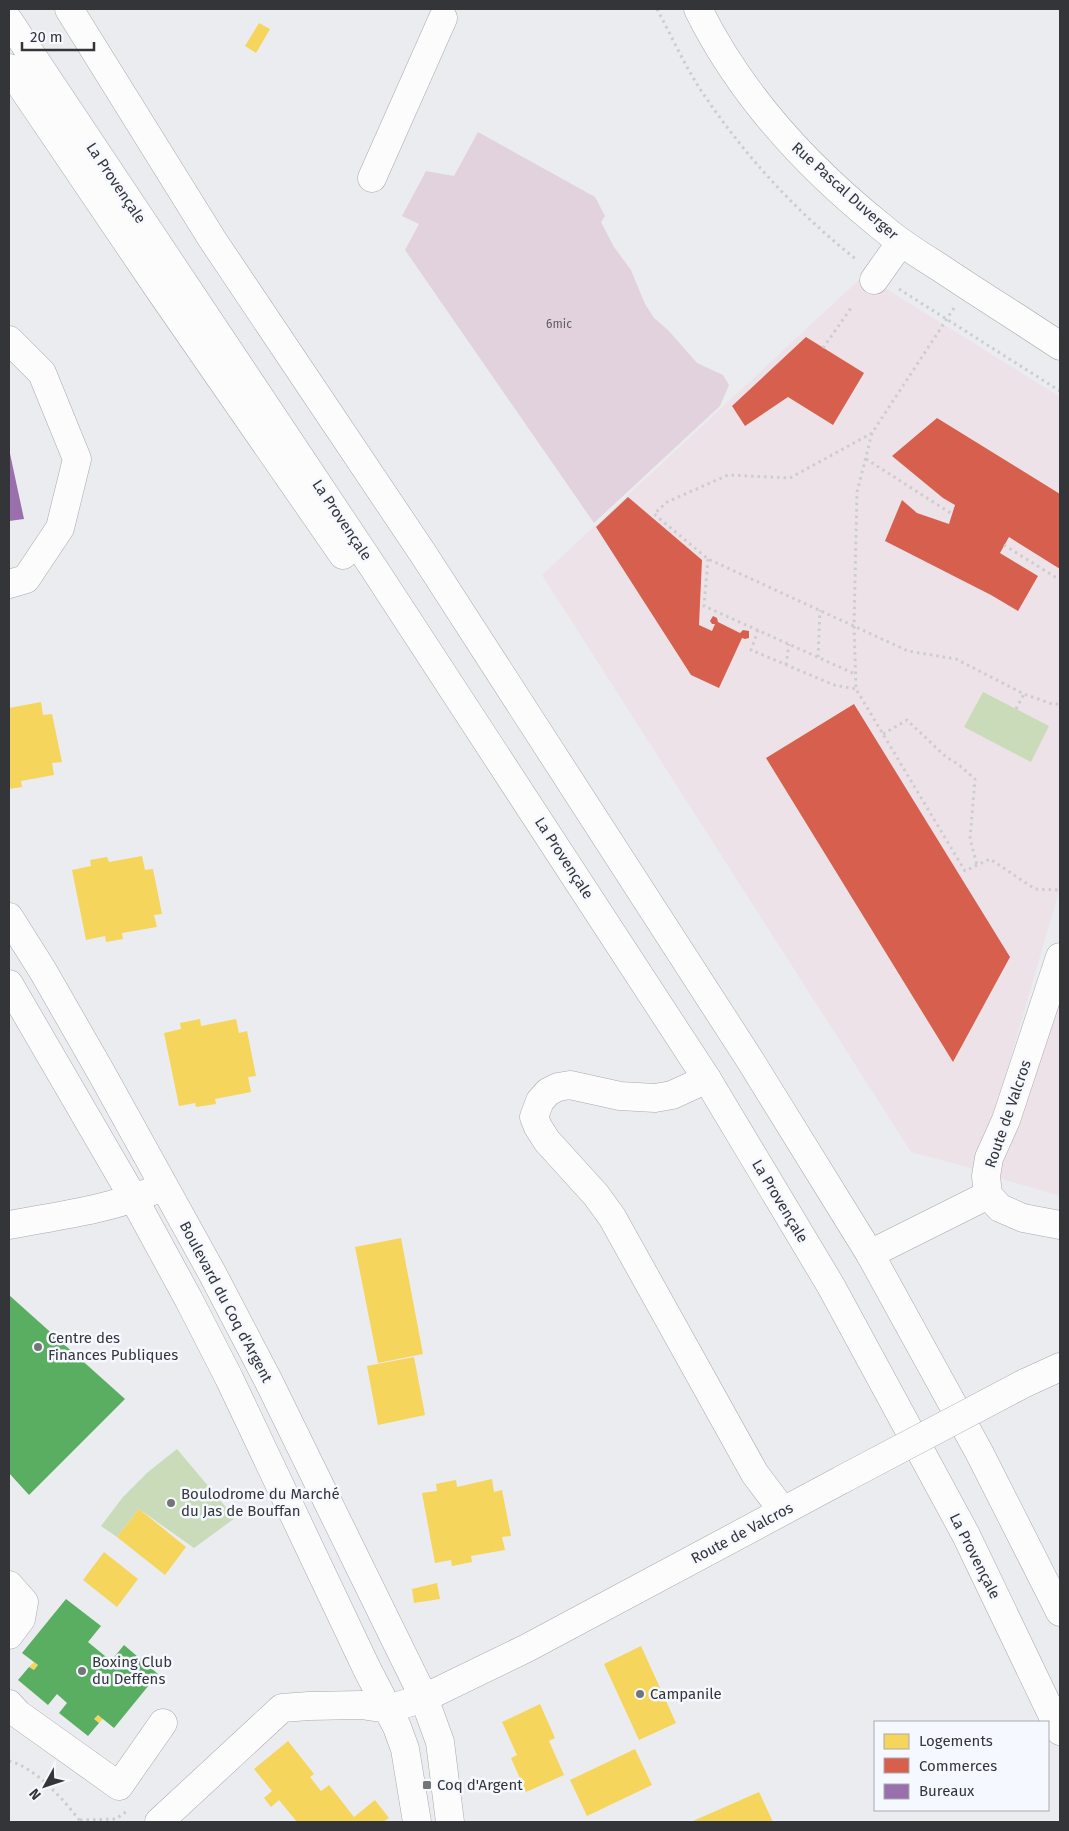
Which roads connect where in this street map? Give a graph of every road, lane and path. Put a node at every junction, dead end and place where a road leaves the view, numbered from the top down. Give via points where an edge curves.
1 (69, 9) edge
2 (698, 9) edge
3 (442, 18) dead end
4 (9, 21) edge
5 (9, 68) edge
6 (372, 178) dead end
7 (901, 242) junction
8 (874, 280) dead end
9 (969, 286) junction
10 (851, 308) dead end
11 (9, 340) edge
12 (1060, 346) edge
13 (823, 348) dead end
14 (872, 433) junction
15 (866, 459) junction
16 (952, 514) dead end
17 (1004, 545) dead end
18 (708, 558) junction
19 (1060, 580) edge
20 (9, 584) edge
21 (820, 610) junction
22 (854, 626) junction
23 (758, 630) junction
24 (789, 644) junction
25 (818, 657) junction
26 (786, 665) junction
27 (855, 674) junction
28 (856, 689) junction
29 (1024, 694) junction
30 (1060, 704) edge
31 (1016, 709) dead end
32 (883, 734) junction
33 (978, 865) junction
34 (1060, 890) edge
35 (9, 917) edge
36 (1060, 957) edge
37 (9, 984) edge
38 (650, 989) junction
39 (707, 1079) junction
40 (164, 1186) junction
41 (988, 1195) junction
42 (134, 1199) junction
43 (9, 1225) edge
44 (1060, 1225) edge
45 (870, 1254) junction
46 (1060, 1367) edge
47 (783, 1511) junction
48 (9, 1585) edge
49 (1060, 1612) edge
50 (9, 1635) edge
51 (424, 1698) junction
52 (9, 1704) edge
53 (388, 1709) junction
54 (164, 1722) dead end
55 (1060, 1731) edge
56 (9, 1762) edge
57 (80, 1822) edge
58 (159, 1822) edge
59 (416, 1822) edge
60 (450, 1822) edge

1 - 45 main road via 212,239 424,554 750,1060
2 - 7 main road, Rue Pascal Duverger via 728,64 783,134 845,195
3 - 6 main road
4 - 38 main road, La Provençale
5 - 38 main road via 269,450
7 - 8 main road
7 - 9 main road, Rue Pascal Duverger
9 - 12 main road, Rue Pascal Duverger
9 - 14 path
10 - 13 path
11 - 20 main road via 42,373 77,458 60,528 26,579
14 - 15 path
14 - 18 path via 790,478 728,475 667,502 654,514
15 - 16 path
15 - 22 path via 857,492
17 - 19 path
18 - 21 path
18 - 23 path via 704,606
21 - 22 path
21 - 25 path
22 - 27 path
22 - 29 path via 908,650 956,659
23 - 24 path
23 - 26 path via 751,650
24 - 25 path
24 - 26 path
25 - 27 path
26 - 28 path via 834,686
27 - 28 path
28 - 32 path
29 - 30 path
29 - 31 path
32 - 33 path via 965,871
32 - 33 path via 907,720 975,779 970,839
33 - 34 path via 990,859 1035,889
35 - 40 main road, Boulevard du Coq d'Argent
36 - 41 main road, Route de Valcros via 1006,1120 990,1158 986,1176
37 - 42 main road, Boulevard du Coq d'Argent
38 - 39 main road, La Provençale
39 - 47 main road via 672,1095 655,1098 620,1096 570,1085 558,1087 540,1101 534,1117 548,1141 612,1217 755,1474
39 - 55 main road, La Provençale via 831,1286 966,1534
40 - 42 main road
40 - 51 main road, Boulevard du Coq d'Argent via 268,1380
41 - 44 main road via 1000,1208 1023,1218
41 - 45 main road
42 - 43 main road
42 - 53 main road, Boulevard du Coq d'Argent via 229,1378
45 - 49 main road via 979,1452
46 - 47 main road, Route de Valcros, bridge
47 - 51 main road, Route de Valcros via 527,1648
48 - 50 main road via 24,1602 21,1620
51 - 53 main road, Route de Valcros
51 - 60 main road, Boulevard du Coq d'Argent via 440,1742
52 - 54 main road via 18,1714 119,1786
53 - 58 main road via 361,1705 282,1708
53 - 59 main road, Boulevard du Coq d'Argent via 405,1749
56 - 57 path via 19,1764 52,1789

